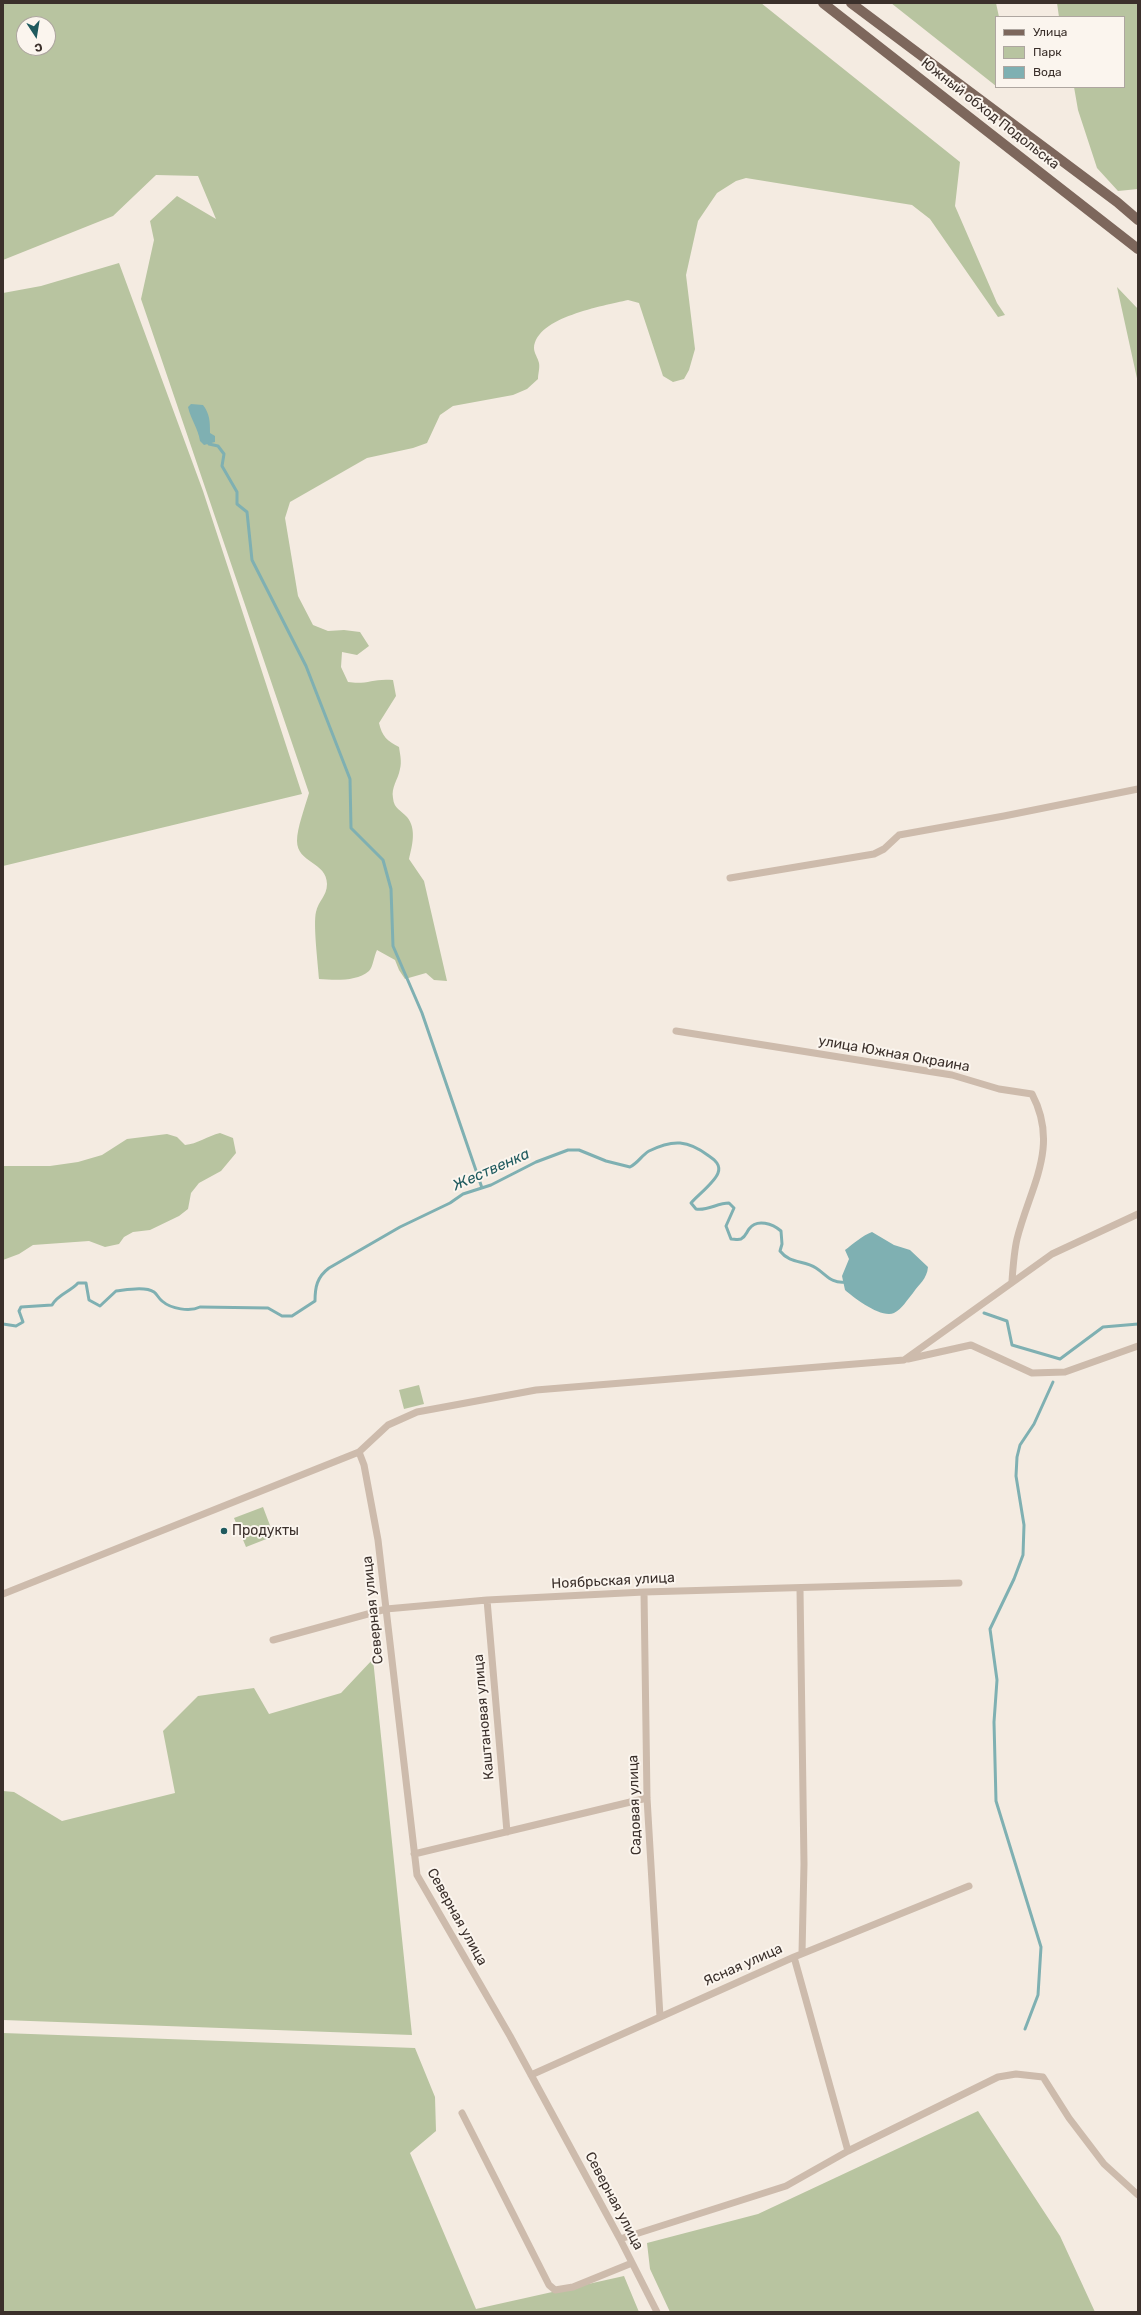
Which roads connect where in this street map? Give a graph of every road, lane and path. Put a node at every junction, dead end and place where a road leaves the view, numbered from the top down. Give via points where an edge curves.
1 (823, 3) edge
2 (851, 3) edge
3 (1138, 220) edge
4 (1138, 248) edge
5 (1138, 789) edge
6 (730, 878) dead end
7 (676, 1031) dead end
8 (1138, 1214) edge
9 (1012, 1281) junction
10 (1138, 1346) edge
11 (904, 1360) junction
12 (359, 1452) junction
13 (958, 1583) dead end
14 (800, 1589) junction
15 (644, 1592) junction
16 (3, 1594) edge
17 (487, 1600) junction
18 (386, 1609) junction
19 (273, 1640) dead end
20 (647, 1798) junction
21 (506, 1832) junction
22 (414, 1854) junction
23 (969, 1886) dead end
24 (802, 1953) junction
25 (794, 1957) junction
26 (660, 2017) junction
27 (531, 2075) junction
28 (462, 2113) dead end
29 (848, 2151) junction
30 (1138, 2195) edge
31 (620, 2239) junction
32 (632, 2263) junction
33 (657, 2312) edge

1 - 4 main road, Южный обход Подольска
2 - 3 main road, Южный обход Подольска via 1111,197
5 - 6 street via 1012,815 899,834 884,849 874,854
7 - 9 street, улица Южная Окраина via 952,1075 999,1090 1032,1094 1040,1109 1045,1130 1039,1174 1017,1240
8 - 9 street via 1052,1254
9 - 11 street
10 - 11 street via 1065,1372 1032,1373 971,1345
11 - 12 street via 536,1390 417,1412 388,1425
12 - 16 street
12 - 18 street, Северная улица via 364,1465 378,1540
13 - 14 street, Ноябрьская улица
14 - 15 street, Ноябрьская улица
14 - 24 street via 804,1864
15 - 17 street, Ноябрьская улица
15 - 20 street, Садовая улица
17 - 18 street, Ноябрьская улица
17 - 21 street, Каштановая улица
18 - 19 street, Ноябрьская улица
18 - 22 street, Северная улица
20 - 21 street
20 - 26 street, Садовая улица
21 - 22 street
22 - 27 street, Северная улица via 416,1875
23 - 24 street, Ясная улица
24 - 25 street, Ясная улица
25 - 26 street, Ясная улица
25 - 29 street
26 - 27 street, Ясная улица
27 - 31 street, Северная улица
28 - 32 street via 549,2285 555,2290 573,2287
29 - 30 street via 998,2077 1016,2074 1043,2077 1069,2118 1104,2164
29 - 31 street via 786,2186
31 - 32 street, Северная улица
32 - 33 street

